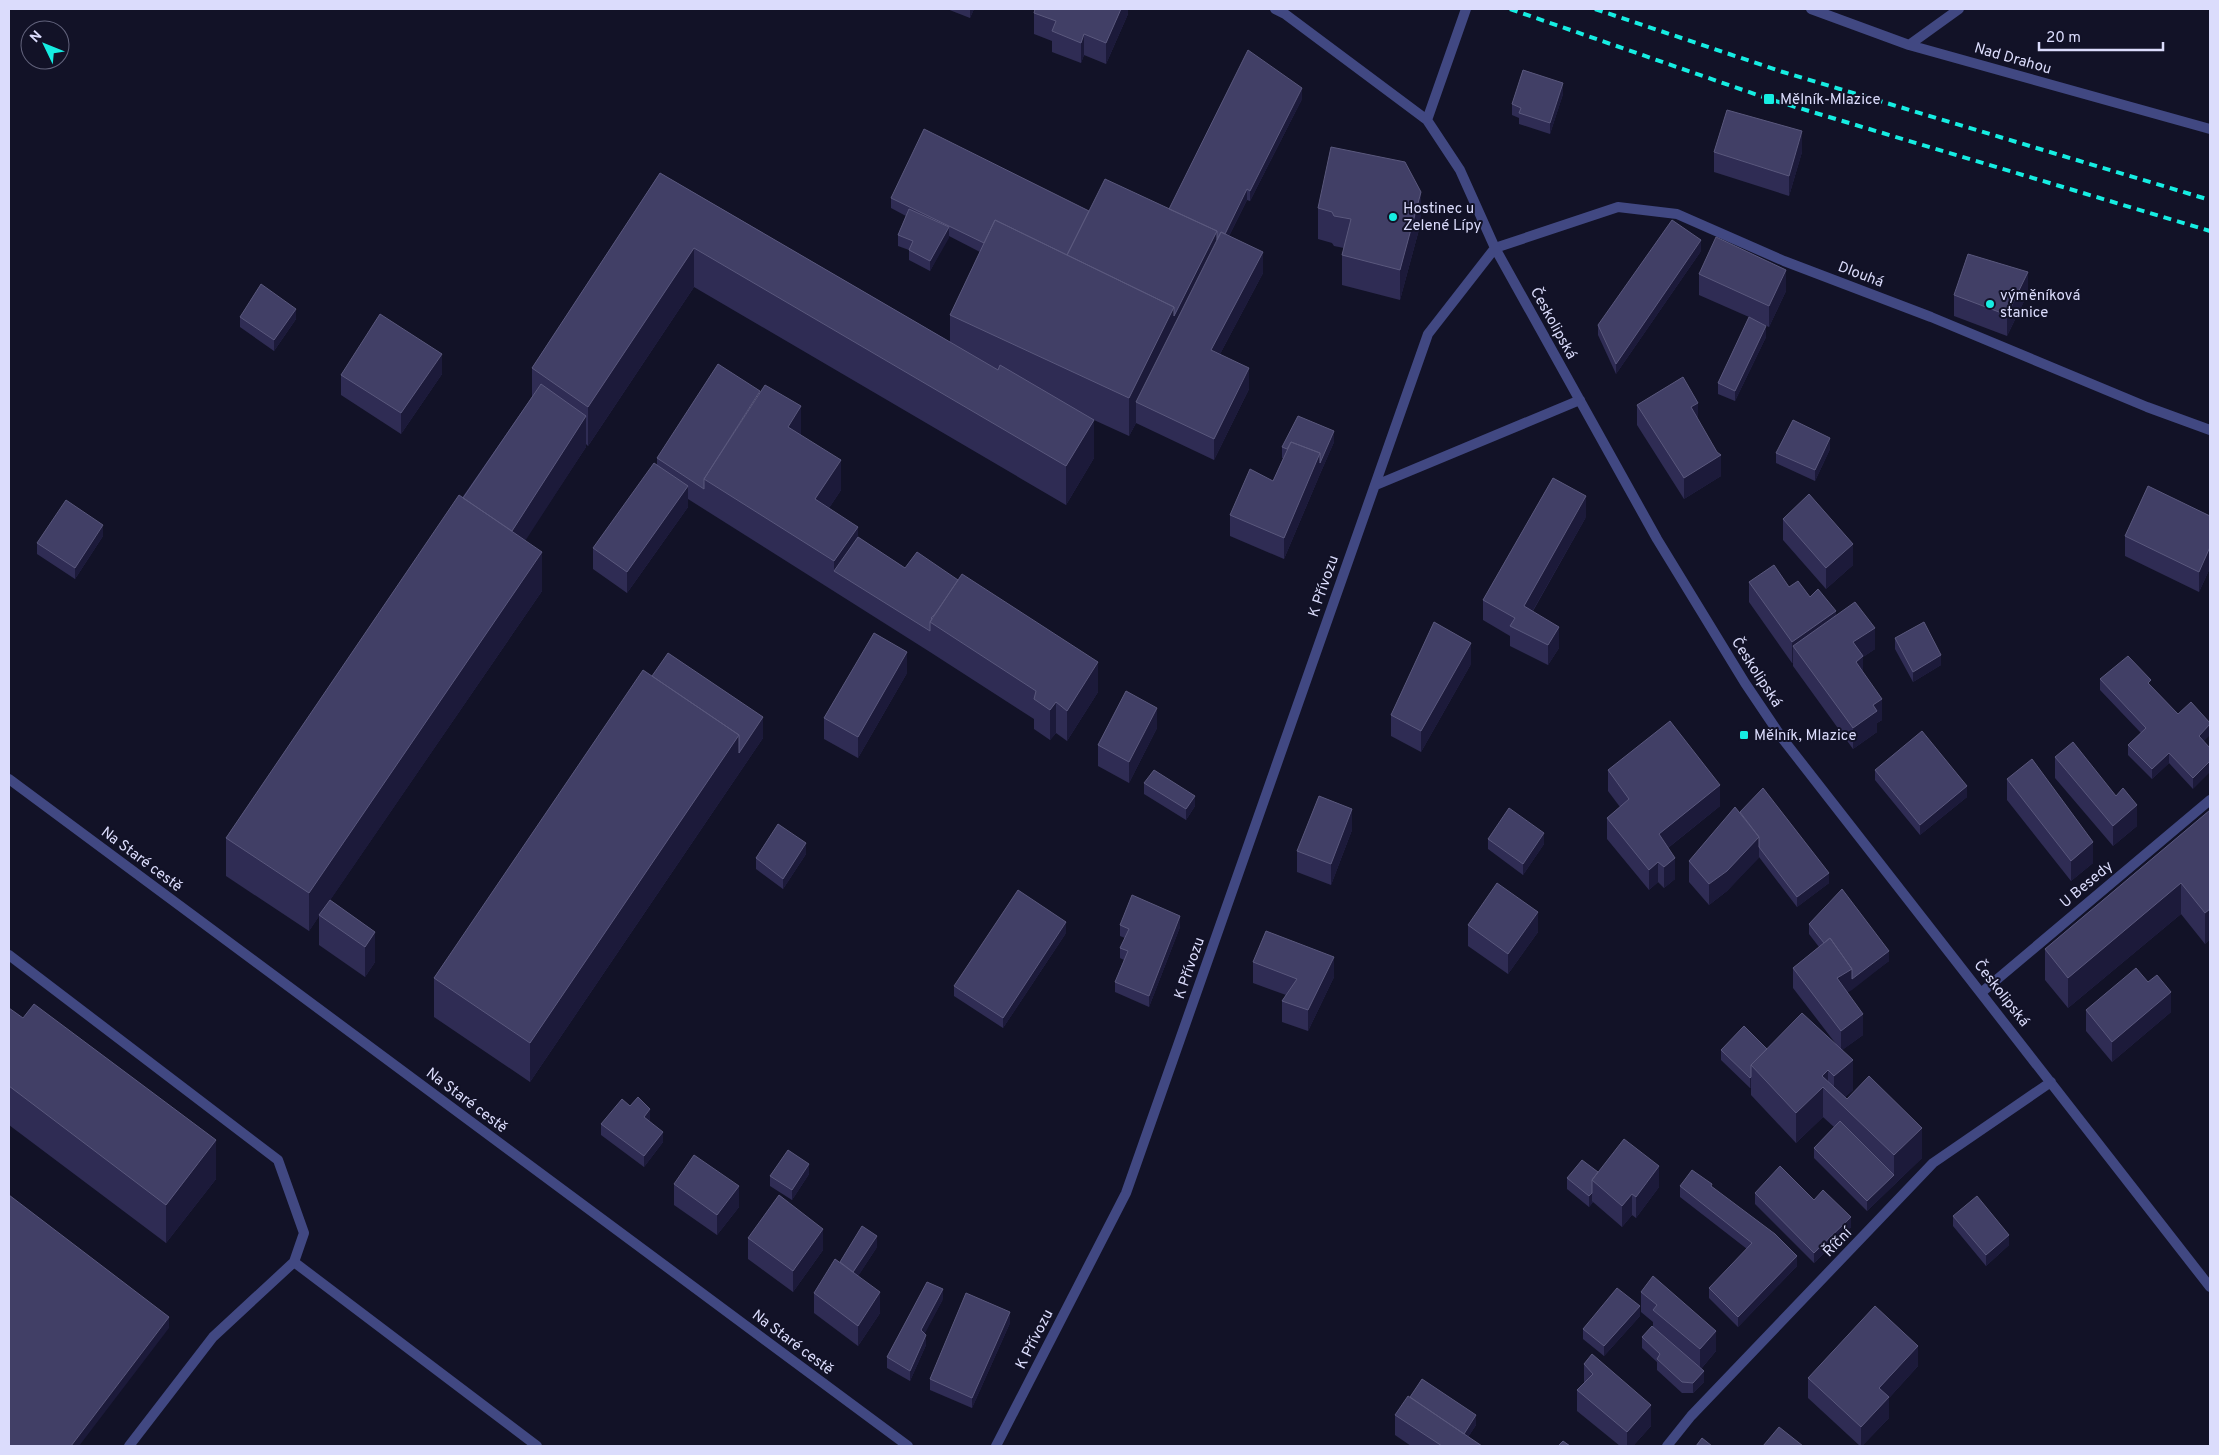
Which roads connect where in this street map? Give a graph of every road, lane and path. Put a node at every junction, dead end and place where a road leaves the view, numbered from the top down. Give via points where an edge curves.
1 (1275, 9) edge
2 (1466, 9) edge
3 (1811, 9) edge
4 (1959, 9) edge
5 (1909, 45) junction
6 (1426, 120) junction
7 (2210, 129) edge
8 (1495, 248) junction
9 (1580, 400) junction
10 (2210, 430) edge
11 (1376, 485) junction
12 (9, 779) edge
13 (2210, 800) edge
14 (9, 955) edge
15 (1982, 992) junction
16 (2052, 1082) junction
17 (294, 1262) junction
18 (2210, 1287) edge
19 (129, 1446) edge
20 (538, 1446) edge
21 (908, 1446) edge
22 (996, 1446) edge
23 (1667, 1446) edge

1 - 6 street, Českolipská
2 - 6 street
3 - 5 street, Nad Drahou
4 - 5 street
5 - 7 street, Nad Drahou
6 - 8 street, Českolipská via 1460,170
8 - 9 street, Českolipská
8 - 10 street, Dlouhá via 1618,207 1677,214 1784,261
8 - 11 street, K Přívozu via 1428,334
9 - 11 street
9 - 15 street, Českolipská via 1656,539 1782,738
11 - 22 street, K Přívozu via 1126,1193
12 - 21 street, Na Staré cestě
13 - 15 street, U Besedy
14 - 17 street via 278,1160 304,1233
15 - 16 street, Českolipská
16 - 18 street, Českolipská
16 - 23 street, Říční via 1933,1163 1691,1416
17 - 19 street via 213,1337
17 - 20 street

